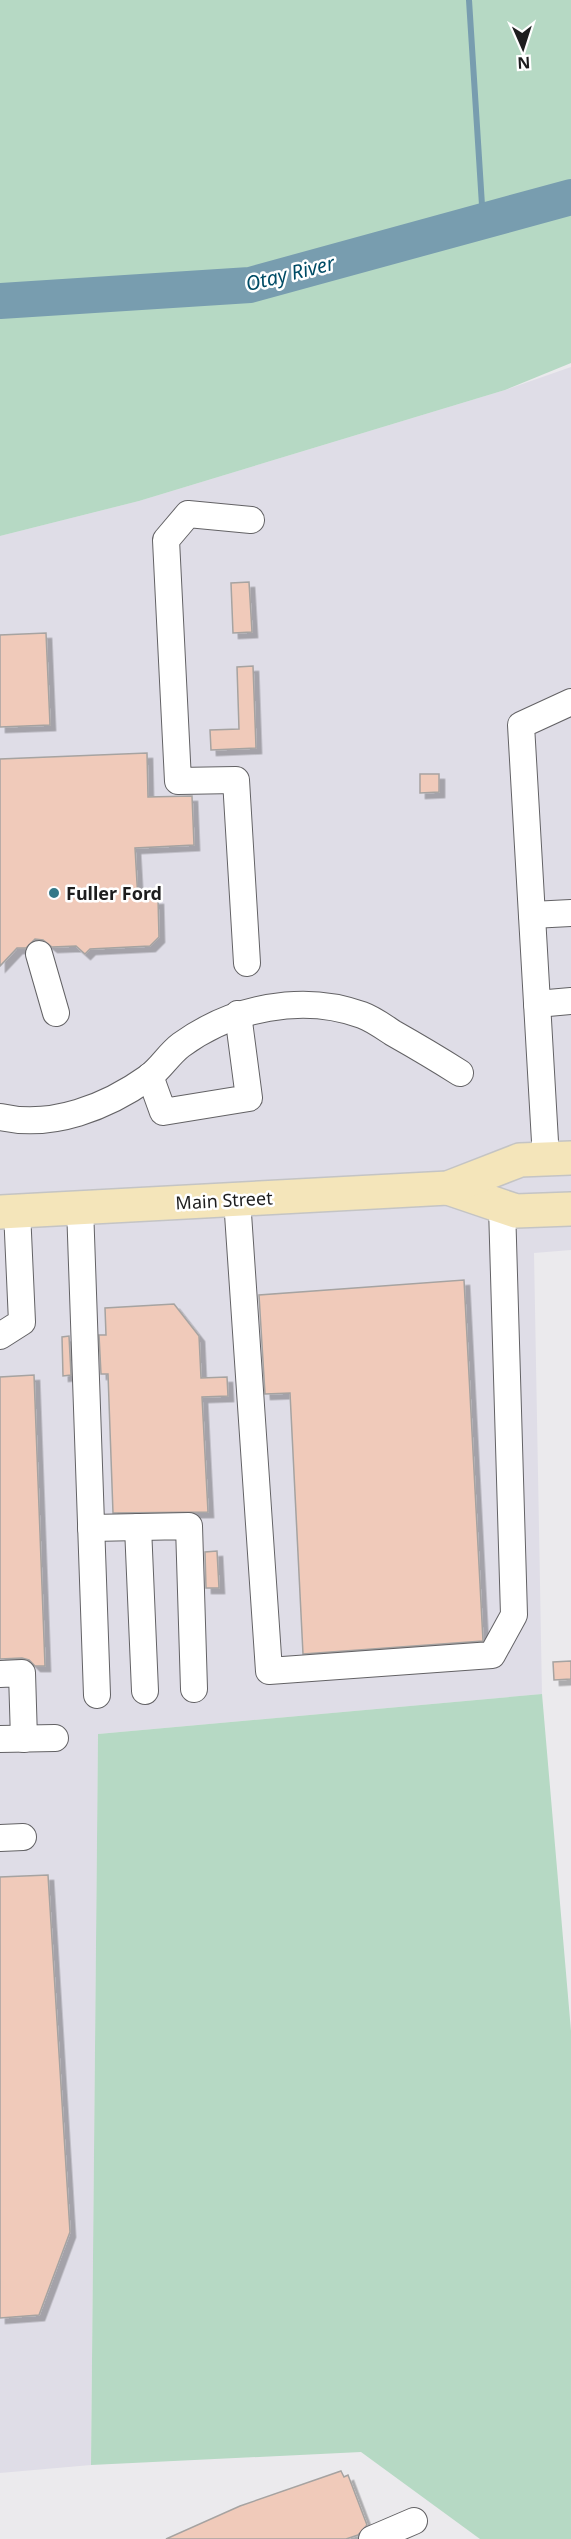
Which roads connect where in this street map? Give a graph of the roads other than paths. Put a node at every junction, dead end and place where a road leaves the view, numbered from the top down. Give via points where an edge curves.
1 (251, 520) dead end
2 (571, 702) edge
3 (571, 913) edge
4 (532, 915) junction
5 (39, 954) dead end
6 (247, 963) dead end
7 (571, 1001) edge
8 (537, 1004) junction
9 (56, 1013) dead end
10 (238, 1014) junction
11 (460, 1073) dead end
12 (150, 1076) junction
13 (0, 1117) edge
14 (559, 1158) edge
15 (448, 1188) junction
16 (237, 1199) junction
17 (502, 1207) junction
18 (80, 1208) junction
19 (571, 1209) edge
20 (9, 1211) edge
21 (0, 1336) edge
22 (138, 1527) junction
23 (91, 1528) junction
24 (0, 1674) edge
25 (194, 1689) dead end
26 (145, 1690) dead end
27 (97, 1695) dead end
28 (55, 1738) dead end
29 (12, 1739) edge
30 (414, 2521) dead end
31 (372, 2539) edge

1 - 6 street via 189,514 166,540 178,781 236,780
2 - 4 street via 521,725
3 - 4 street
4 - 8 street
5 - 9 street
7 - 8 street
8 - 14 street
10 - 11 street via 279,1005 309,1005 362,1015
10 - 12 street via 181,1045
10 - 12 street via 249,1098 163,1112
12 - 13 street via 97,1107 61,1118
14 - 15 main road, Main Street via 520,1161
15 - 16 main road, Main Street
15 - 17 main road, Main Street
16 - 17 street via 269,1671 492,1655 514,1615
16 - 18 main road, Main Street
17 - 19 main road, Main Street via 516,1211
18 - 20 main road, Main Street
18 - 23 street
20 - 21 street via 22,1322
22 - 23 street
22 - 25 street via 189,1526
22 - 26 street
23 - 27 street
24 - 29 street via 22,1673
28 - 29 street
30 - 31 street

